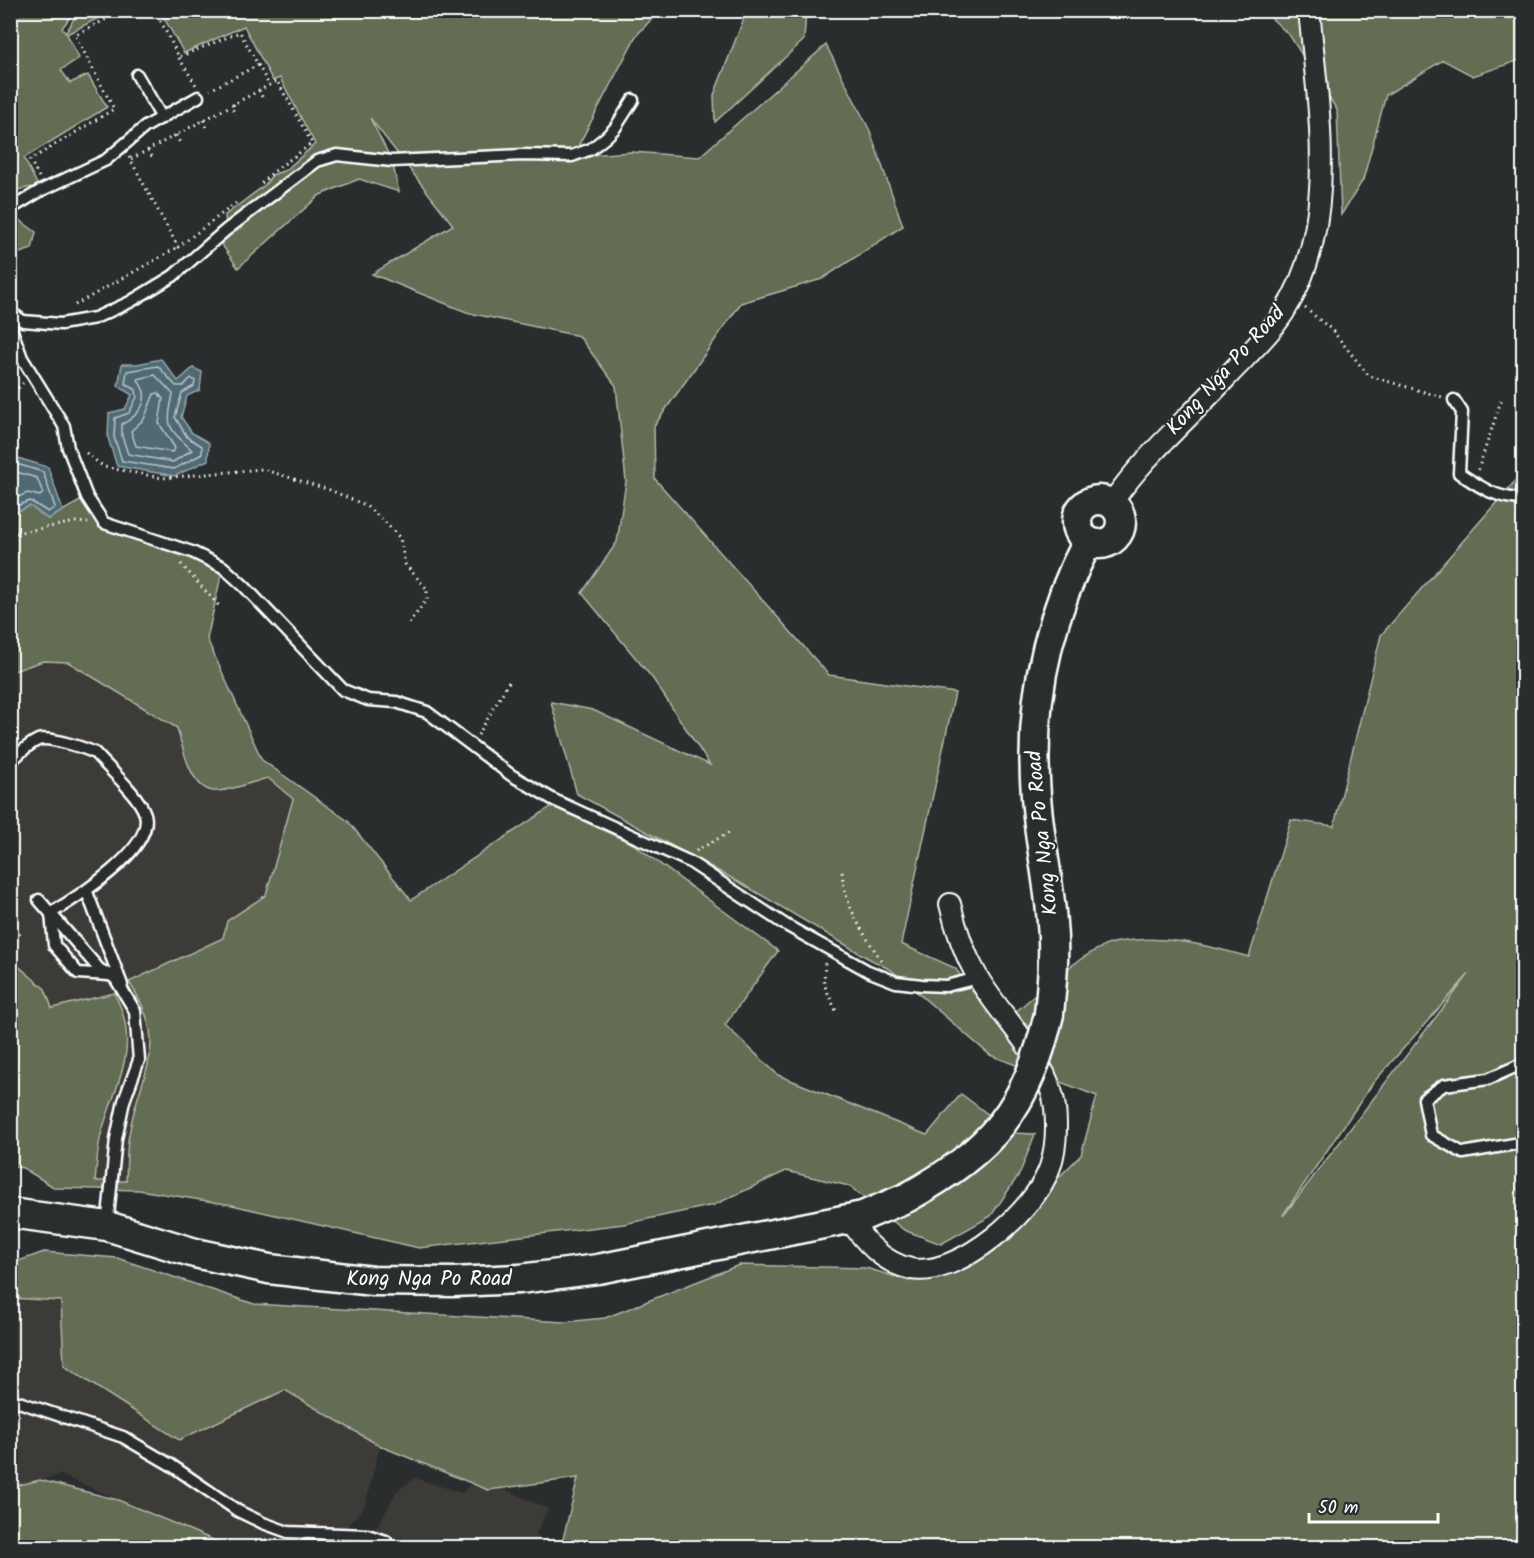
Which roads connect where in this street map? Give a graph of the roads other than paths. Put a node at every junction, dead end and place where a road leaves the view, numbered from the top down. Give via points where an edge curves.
1 (1309, 10) edge
2 (137, 75) dead end
3 (198, 97) dead end
4 (633, 100) dead end
5 (162, 118) junction
6 (10, 209) edge
7 (10, 312) edge
8 (10, 325) edge
9 (1454, 400) road end
10 (1524, 499) edge
11 (1111, 504) joint
12 (10, 762) edge
13 (87, 892) junction
14 (39, 900) dead end
15 (950, 904) dead end
16 (51, 913) junction
17 (109, 975) junction
18 (978, 978) junction
19 (123, 988) junction
20 (1524, 1063) edge
21 (1521, 1143) dead end
22 (10, 1213) edge
23 (849, 1219) junction
24 (107, 1226) junction
25 (10, 1399) edge
26 (386, 1541) dead end

1 - 11 street, Kong Nga Po Road via 1322,150 1318,213 1300,280 1272,327 1150,453
2 - 5 lane
3 - 5 lane
4 - 7 lane via 606,137 591,149 572,156 392,161 337,154 317,161 173,276 130,302 95,318 61,324 23,321
5 - 6 lane via 106,160
8 - 18 lane via 22,358 64,429 81,485 104,523 156,539 223,567 343,690 368,700 396,702 427,712 520,780 690,862 784,924 868,971 896,982 946,986
9 - 10 lane via 1462,412 1458,473 1488,493
11 - 23 street, Kong Nga Po Road, bridge via 1120,518 1119,531 1103,543 1088,541 1067,582 1050,629 1036,711 1036,799 1054,955 1049,1014 1029,1081 998,1130 948,1175 908,1197
12 - 13 lane via 44,739 86,748 95,753 138,802 145,814 141,840
13 - 16 lane
13 - 19 lane
14 - 16 lane
15 - 18 street via 964,951
16 - 17 lane via 99,969
16 - 17 lane via 54,945 78,973
17 - 19 lane
18 - 23 street via 1043,1072 1052,1093 1055,1140 1050,1168 1030,1202 1008,1227 958,1259 929,1269 911,1269 888,1260 869,1246
19 - 24 lane via 135,1011 139,1060 116,1139
20 - 21 lane via 1488,1079 1444,1085 1424,1099 1431,1135 1463,1153
22 - 24 street, Kong Nga Po Road
23 - 24 street, Kong Nga Po Road via 598,1269 520,1280 453,1282 373,1281 269,1269
25 - 26 lane via 123,1437 238,1511 264,1523 288,1532 368,1535

